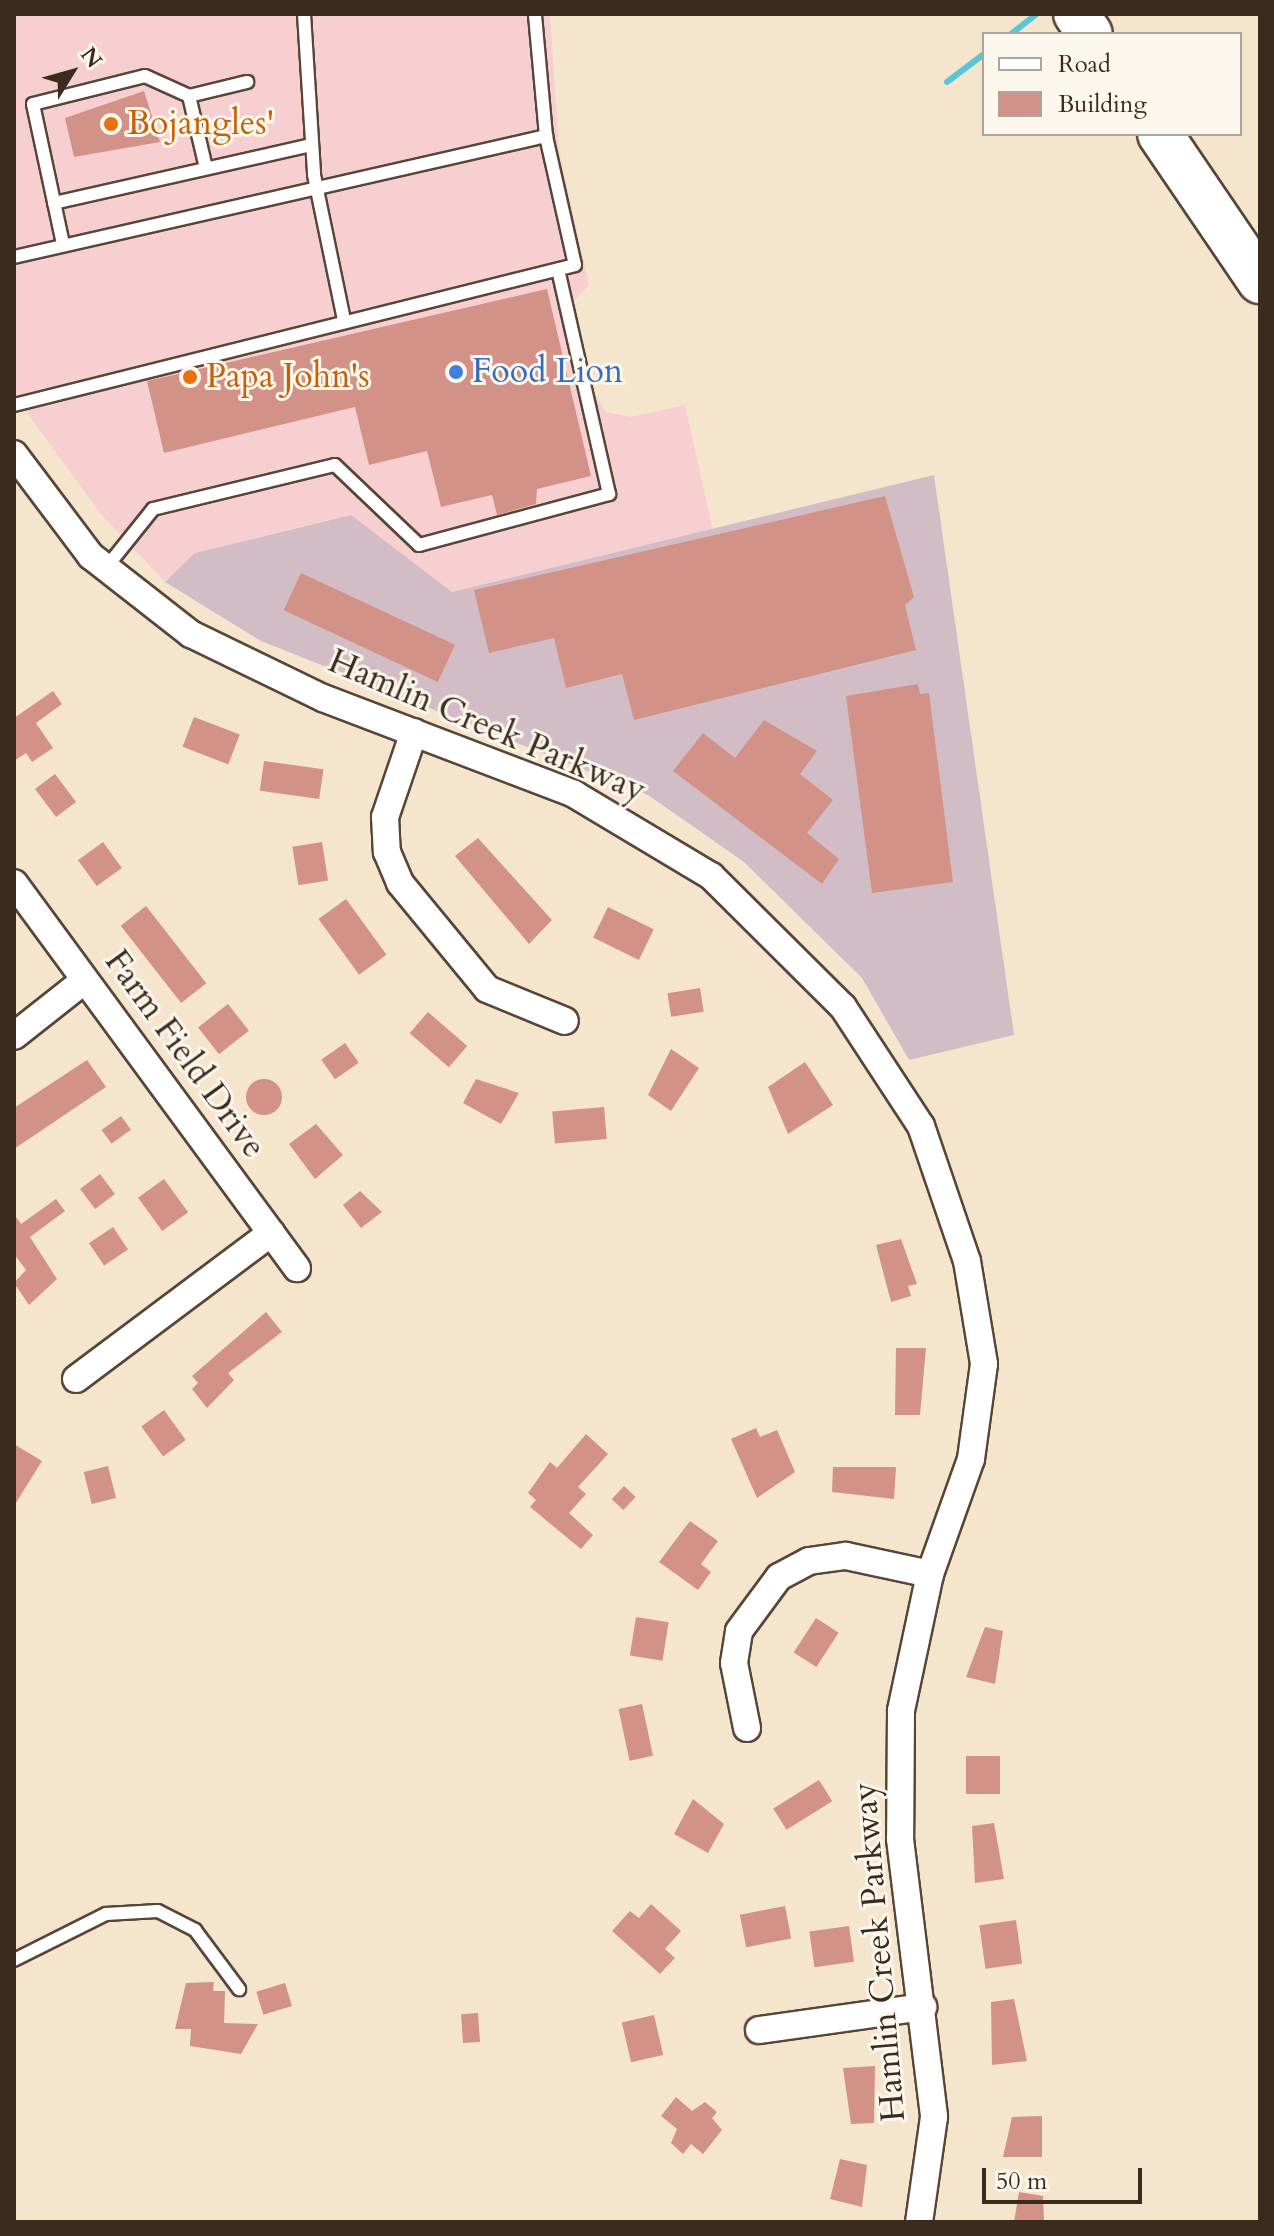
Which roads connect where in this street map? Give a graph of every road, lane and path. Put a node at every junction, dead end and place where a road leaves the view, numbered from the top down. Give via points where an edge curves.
1 (304, 14) edge
2 (535, 14) edge
3 (1076, 14) edge
4 (1089, 32) edge
5 (247, 82) dead end
6 (189, 96) junction
7 (546, 136) junction
8 (1161, 136) edge
9 (311, 145) junction
10 (206, 168) junction
11 (317, 191) junction
12 (54, 203) junction
13 (63, 244) junction
14 (14, 257) edge
15 (558, 270) junction
16 (1260, 281) edge
17 (344, 320) junction
18 (14, 405) edge
19 (14, 454) edge
20 (105, 569) junction
21 (414, 732) junction
22 (14, 883) edge
23 (85, 980) junction
24 (565, 1021) dead end
25 (14, 1036) edge
26 (271, 1233) junction
27 (297, 1268) dead end
28 (76, 1379) dead end
29 (930, 1574) junction
30 (747, 1728) dead end
31 (14, 1960) edge
32 (239, 1989) dead end
33 (923, 2007) junction
34 (759, 2030) dead end
35 (919, 2222) edge

1 - 9 lane
2 - 7 lane
3 - 4 highway
5 - 6 lane
6 - 10 lane
6 - 12 lane via 145,76 33,104
7 - 11 lane
7 - 15 lane via 575,265
8 - 16 highway
9 - 10 lane
9 - 11 lane
10 - 12 lane
11 - 13 lane
11 - 17 lane
12 - 13 lane
13 - 14 lane
15 - 17 lane
15 - 20 lane via 609,494 419,545 335,465 153,509
17 - 18 lane
19 - 20 street, Hamlin Creek Parkway
20 - 21 street, Hamlin Creek Parkway via 203,641
21 - 24 street via 385,817 387,852 400,883 487,989
21 - 29 street, Hamlin Creek Parkway via 574,794 655,837 750,909 882,1058 949,1198 984,1364 971,1459
22 - 23 street, Farm Field Drive
23 - 25 street
23 - 26 street, Farm Field Drive
26 - 27 street, Farm Field Drive
26 - 28 street
29 - 30 street via 846,1556 809,1561 779,1577 739,1631 734,1663
29 - 33 street, Hamlin Creek Parkway via 908,1655 897,1775
31 - 32 lane via 106,1914 158,1911 195,1930
33 - 34 street
33 - 35 street, Hamlin Creek Parkway via 934,2117

